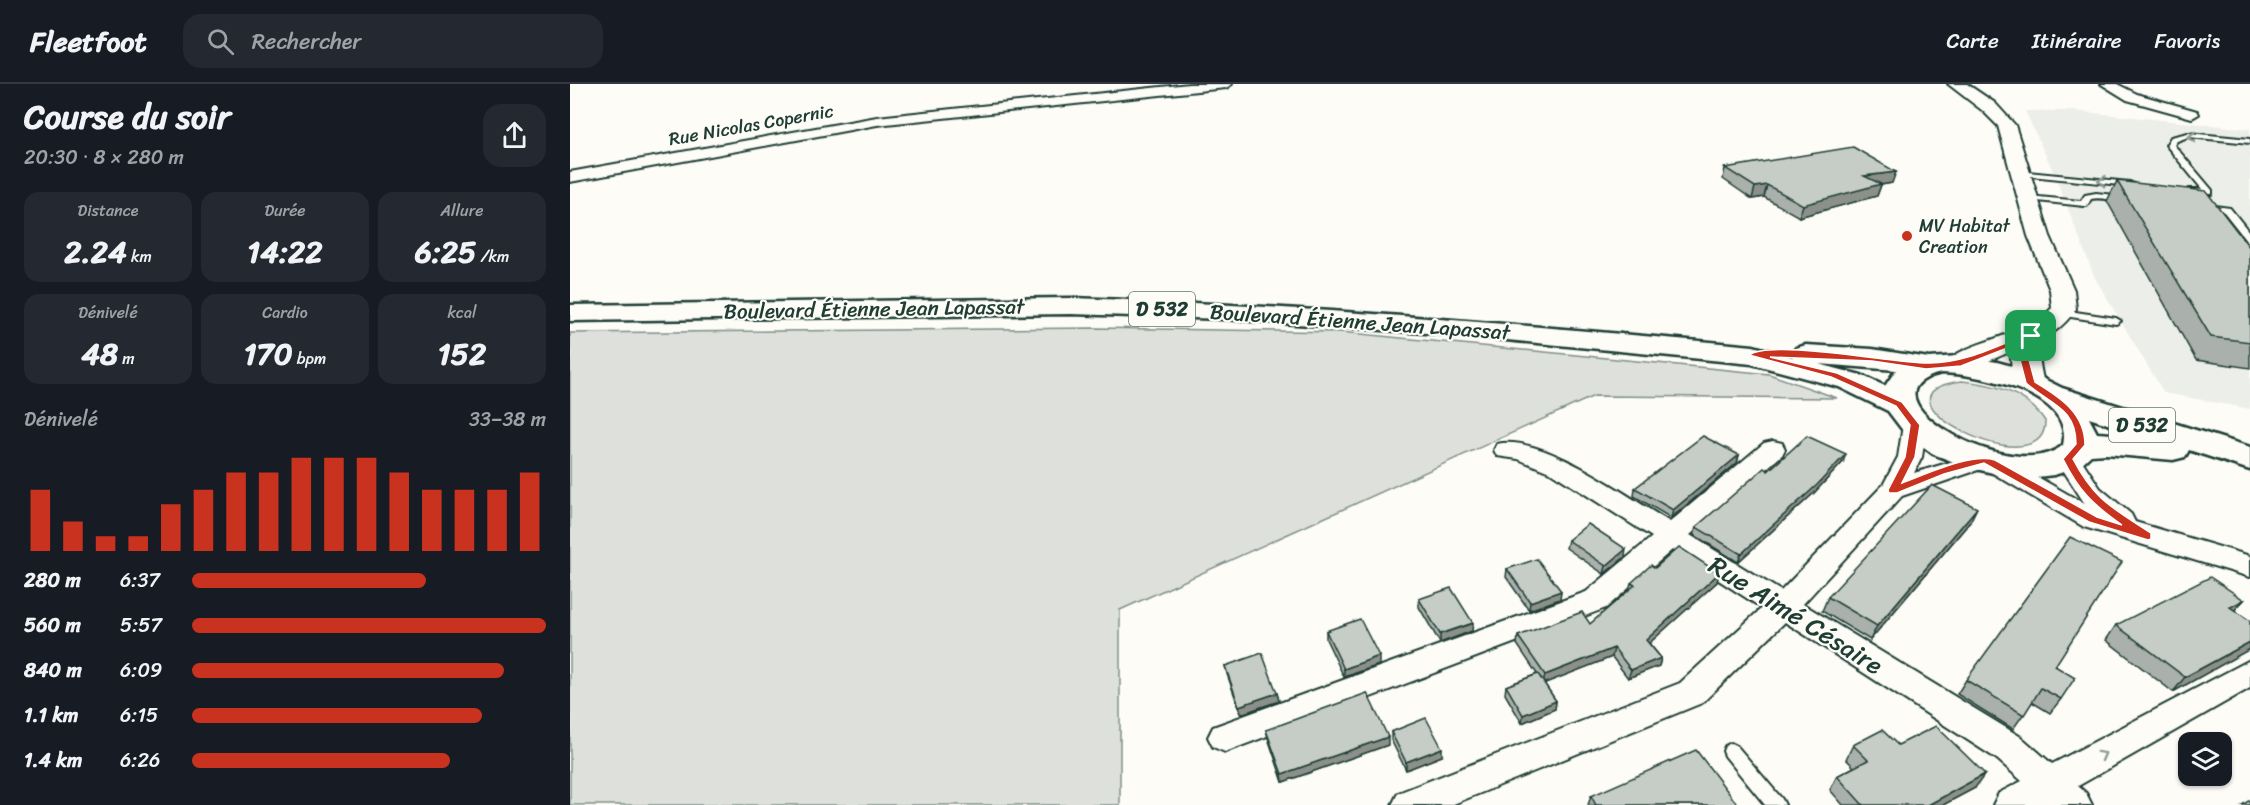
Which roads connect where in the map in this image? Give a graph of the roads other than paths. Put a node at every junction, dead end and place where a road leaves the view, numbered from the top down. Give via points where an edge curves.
1 (1226, 84) edge
2 (1956, 84) edge
3 (2107, 84) edge
4 (1171, 87) edge
5 (2192, 114) dead end
6 (2250, 141) edge
7 (2021, 173) junction
8 (570, 177) edge
9 (2138, 185) edge
10 (2186, 190) edge
11 (2028, 198) junction
12 (2137, 200) edge
13 (2193, 206) edge
14 (2250, 239) edge
15 (570, 313) edge
16 (2062, 313) junction
17 (2116, 321) dead end
18 (2031, 336) junction
19 (1753, 355) junction
20 (1958, 364) junction
21 (1926, 366) junction
22 (2040, 389) junction
23 (1907, 414) junction
24 (1773, 449) dead end
25 (1506, 450) dead end
26 (2074, 452) junction
27 (2242, 457) edge
28 (1988, 461) junction
29 (1893, 490) junction
30 (1671, 536) junction
31 (2148, 536) junction
32 (2250, 567) edge
33 (1782, 607) junction
34 (2250, 673) edge
35 (1225, 737) dead end
36 (1731, 751) dead end
37 (2062, 794) edge
38 (1410, 805) edge
39 (1776, 805) edge
40 (2011, 805) edge

1 - 4 street, Rue Nicolas Copernic
2 - 7 street via 1989,106 2006,125
3 - 5 street via 2132,97
4 - 8 street, Rue Nicolas Copernic via 857,124
6 -> 10 lane via 2188,135 2174,139 2170,145 2210,192
9 -> 7 lane
7 - 11 street
11 - 12 lane via 2084,204 2088,197 2096,195
11 - 16 street via 2062,290
13 - 14 lane via 2227,210
15 - 19 main road, Boulevard Étienne Jean Lapassat / D 532 via 1071,306 1212,311 1455,327
16 - 17 lane
16 - 18 street
18 - 20 street
18 - 22 street via 2024,356
19 - 21 main road, Boulevard Étienne Jean Lapassat / D 532 via 1872,358
19 - 23 main road, Boulevard Étienne Jean Lapassat / D 532 via 1842,378
20 - 21 main road
20 - 22 main road via 2007,374
21 - 23 main road via 1901,380 1897,391
22 - 26 main road via 2070,411 2080,429
22 - 27 main road, D 532
23 - 28 main road, Boulevard Étienne Jean Lapassat via 1945,445
23 - 29 street via 1910,457
24 - 30 street
25 - 30 street, Rue Aimé Césaire via 1522,451 1561,467
26 - 27 main road, D 532 via 2137,445
26 - 28 main road, Boulevard Étienne Jean Lapassat via 2039,466
26 - 31 street via 2080,482 2096,502
28 - 29 street via 1941,472
28 - 31 street via 2093,520
29 - 33 street
30 - 33 street, Rue Aimé Césaire
30 - 35 street via 1596,600
31 - 32 street
33 - 37 street, Rue Aimé Césaire via 2009,748
33 - 38 street via 1691,693
37 -> 34 street
36 - 39 lane
37 - 40 street

